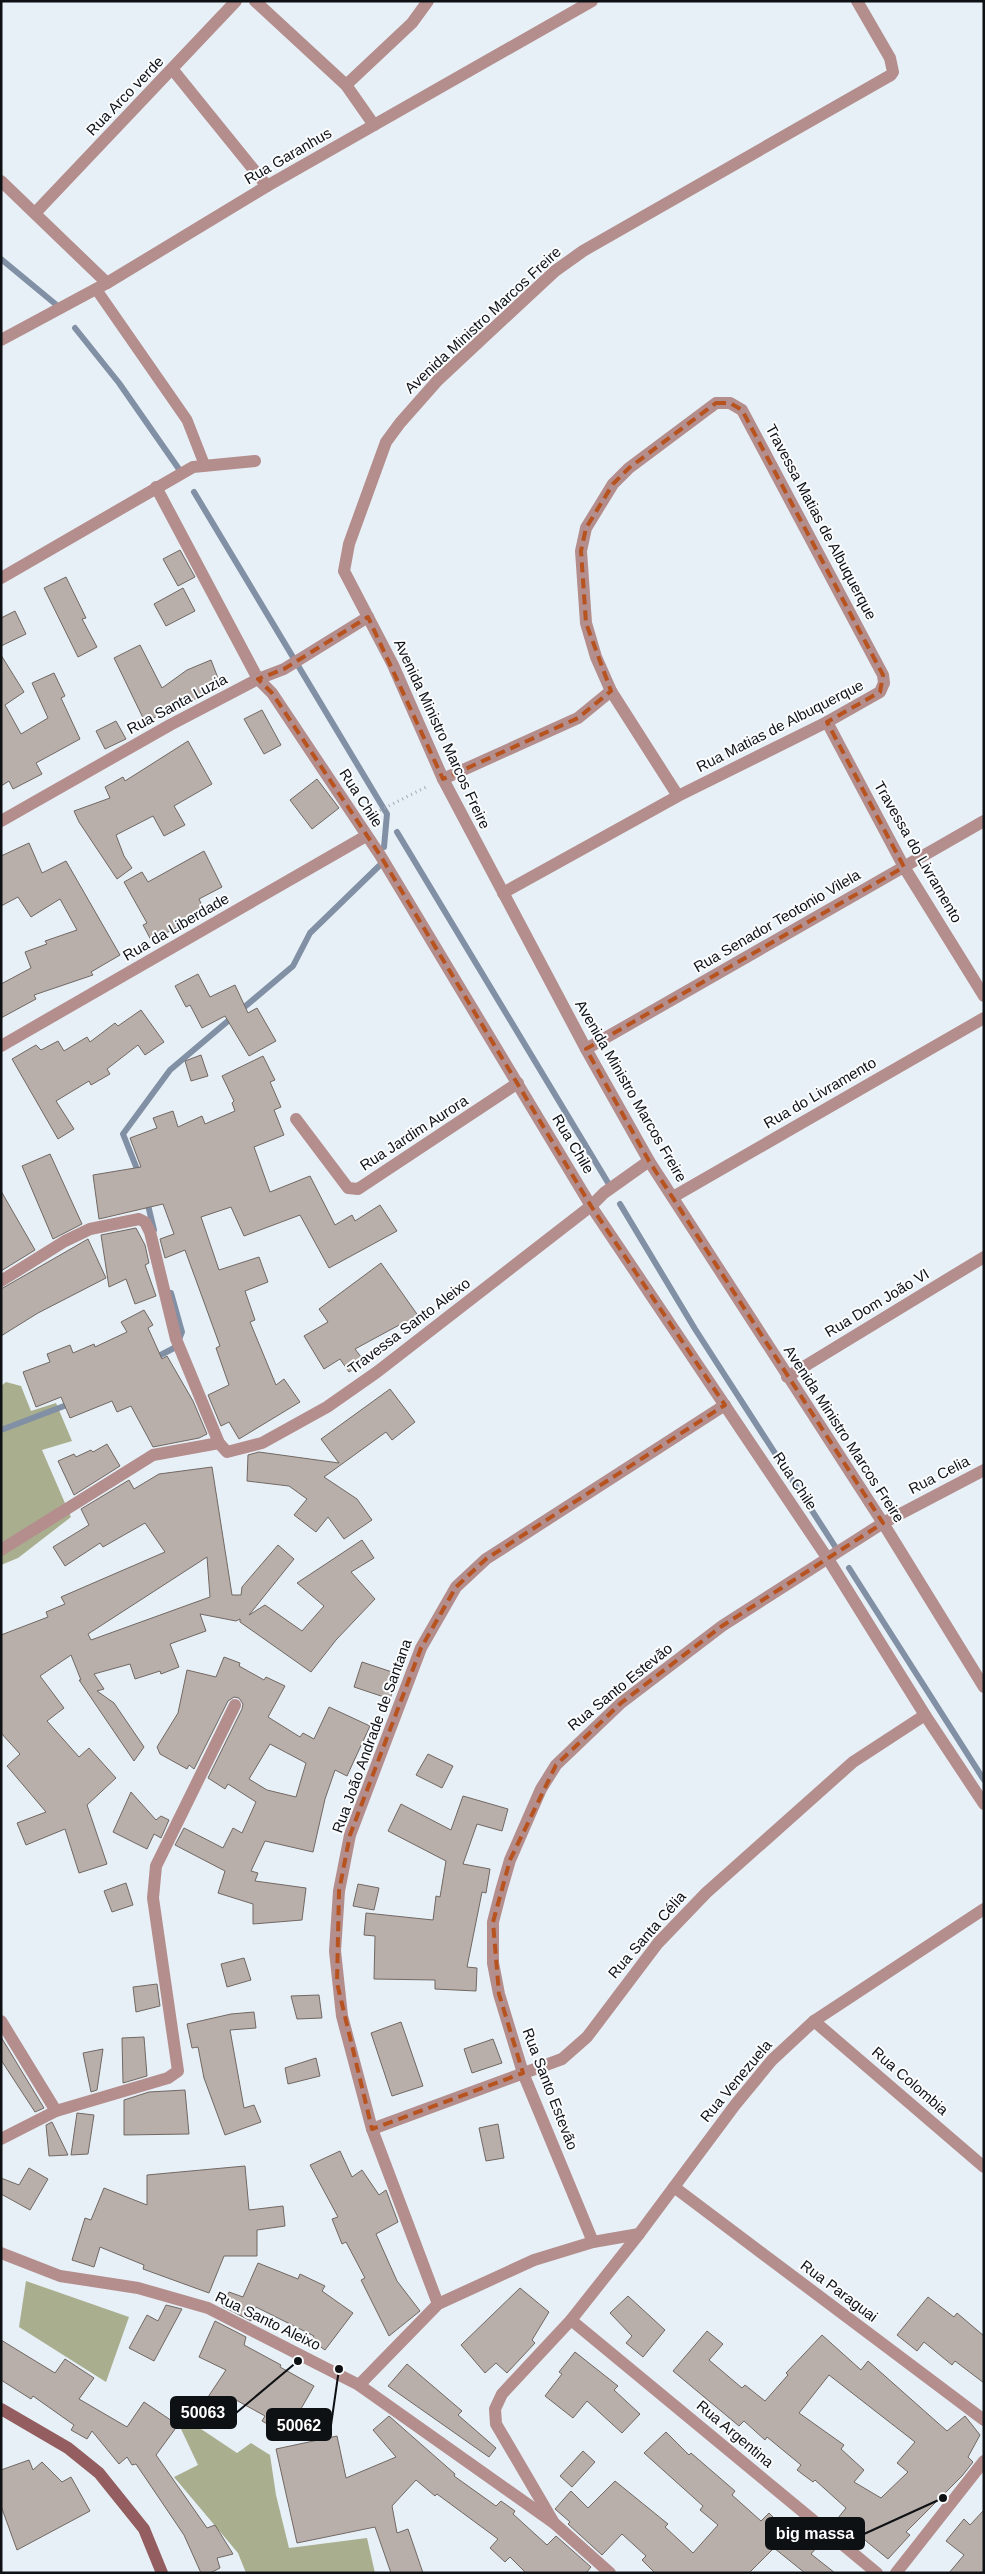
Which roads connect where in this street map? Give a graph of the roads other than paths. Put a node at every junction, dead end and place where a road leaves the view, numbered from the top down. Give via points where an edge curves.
1 (236, 1) edge
2 (255, 1) edge
3 (428, 1) edge
4 (592, 1) edge
5 (857, 1) edge
6 (173, 70) junction
7 (346, 85) junction
8 (374, 125) junction
9 (1, 181) edge
10 (267, 186) junction
11 (36, 212) junction
12 (102, 286) junction
13 (1, 340) edge
14 (255, 461) dead end
15 (205, 466) junction
16 (156, 487) junction
17 (1, 578) edge
18 (368, 617) junction
19 (883, 675) joint
20 (258, 679) junction
21 (611, 690) junction
22 (827, 722) junction
23 (442, 779) junction
24 (678, 796) junction
25 (1, 821) edge
26 (984, 821) edge
27 (366, 836) junction
28 (904, 867) junction
29 (503, 893) junction
30 (984, 996) edge
31 (984, 1018) edge
32 (1, 1046) edge
33 (586, 1049) junction
34 (518, 1083) junction
35 (296, 1119) dead end
36 (649, 1161) junction
37 (673, 1197) junction
38 (591, 1206) junction
39 (984, 1257) edge
40 (1, 1281) edge
41 (787, 1377) junction
42 (725, 1406) junction
43 (219, 1443) junction
44 (984, 1470) edge
45 (883, 1523) junction
46 (1, 1550) edge
47 (828, 1559) junction
48 (983, 1686) edge
49 (235, 1705) dead end
50 (924, 1715) junction
51 (984, 1804) edge
52 (984, 1909) edge
53 (1, 2021) edge
54 (814, 2021) junction
55 (523, 2073) junction
56 (56, 2111) junction
57 (372, 2130) junction
58 (1, 2139) edge
59 (984, 2167) edge
60 (674, 2187) junction
61 (639, 2234) junction
62 (593, 2242) junction
63 (1, 2253) edge
64 (438, 2304) junction
65 (572, 2320) junction
66 (359, 2385) junction
67 (1, 2409) edge
68 (984, 2420) edge
69 (984, 2461) edge
70 (554, 2522) junction
71 (162, 2573) edge
72 (610, 2573) edge
73 (877, 2573) edge
74 (896, 2573) edge

1 - 6 street, Rua Arco verde
2 - 7 street
3 - 7 street via 412,23
4 - 8 street, Rua Garanhus
5 - 18 street, Avenida Ministro Marcos Freire via 890,58 891,75 569,260 438,380 400,423 386,442 345,562 348,581
6 - 10 street
6 - 11 street, Rua Arco verde
7 - 8 street
8 - 10 street, Rua Garanhus
9 - 11 street
10 - 12 street, Rua Garanhus
11 - 12 street
12 - 13 street, Rua Garanhus
12 - 15 lane via 187,420
14 - 15 street
15 - 16 street via 193,467
16 - 17 street
16 - 20 street, Rua Chile
18 - 20 street, Rua Santa Luzia via 284,669
18 - 23 street, Avenida Ministro Marcos Freire via 393,665
19 - 21 street, Travessa Matias de Albuquerque via 742,410 730,403 716,403 629,468 613,484 586,528 581,551 586,623 596,657
19 - 22 street, Rua Matias de Albuquerque via 880,692
20 - 25 street, Rua Santa Luzia via 162,729
20 - 27 street, Rua Chile via 272,693
21 - 23 street via 578,718
21 - 24 street
22 - 24 street, Rua Matias de Albuquerque
22 - 28 street, Travessa do Livramento
23 - 29 street, Avenida Ministro Marcos Freire
24 - 29 street, Rua Matias de Albuquerque
26 - 28 street, Rua Senador Teotonio Vilela
27 - 32 street, Rua da Liberdade
27 - 34 street, Rua Chile
28 - 30 street, Travessa do Livramento
28 - 33 street, Rua Senador Teotonio Vilela
29 - 33 street, Avenida Ministro Marcos Freire
31 - 37 street, Rua do Livramento
33 - 36 street, Avenida Ministro Marcos Freire
34 - 35 street, Rua Jardim Aurora via 358,1189 348,1188 338,1178
34 - 38 street, Rua Chile
36 - 37 street, Avenida Ministro Marcos Freire
36 - 38 street, Travessa Santo Aleixo
37 - 41 street, Avenida Ministro Marcos Freire
38 - 42 street, Rua Chile
38 - 43 street, Travessa Santo Aleixo via 377,1372 328,1406 262,1443 227,1452
39 - 41 street, Rua Dom João VI
40 - 43 street via 83,1232 132,1220 145,1222 176,1339
41 - 45 street, Avenida Ministro Marcos Freire
42 - 47 street, Rua Chile
42 - 57 street, Rua João Andrade de Santana via 486,1559 456,1587 421,1648 350,1835 339,1891 335,1951 337,1983 342,2016
43 - 46 street via 153,1455
44 - 45 street, Rua Celia
45 - 47 street, Rua Santo Estevão
45 - 48 street, Avenida Ministro Marcos Freire
47 - 50 street, Rua Chile
47 - 55 street, Rua Santo Estevão via 722,1626 622,1703 556,1765 541,1789 510,1860 492,1922 493,1964 499,1994
49 - 56 street via 156,1866 153,1898 178,2071 168,2078
50 - 51 street, Rua Chile
50 - 55 street, Rua Santa Célia via 853,1762 706,1893 658,1943 587,2037 562,2059
52 - 54 street, Rua Venezuela
53 - 56 street
54 - 59 street, Rua Colombia
54 - 60 street, Rua Venezuela via 772,2060
55 - 57 street, Rua Santa Célia
55 - 62 street, Rua Santo Estevão
56 - 58 street
57 - 64 street, Rua João Andrade de Santana
60 - 61 street, Rua Venezuela
60 - 68 street, Rua Paraguai
61 - 62 street
61 - 65 street, Rua Venezuela
62 - 64 street via 534,2260
63 - 66 street, Rua Santo Aleixo via 60,2276 138,2288 208,2308
64 - 66 street
65 - 70 street, Rua Venezuela via 502,2394 495,2409 496,2424
65 - 73 street, Rua Argentina
66 - 70 street, Rua Santo Aleixo
67 - 71 main road via 68,2448 100,2473 144,2529
69 - 74 street
70 - 72 street, Rua Santo Aleixo

